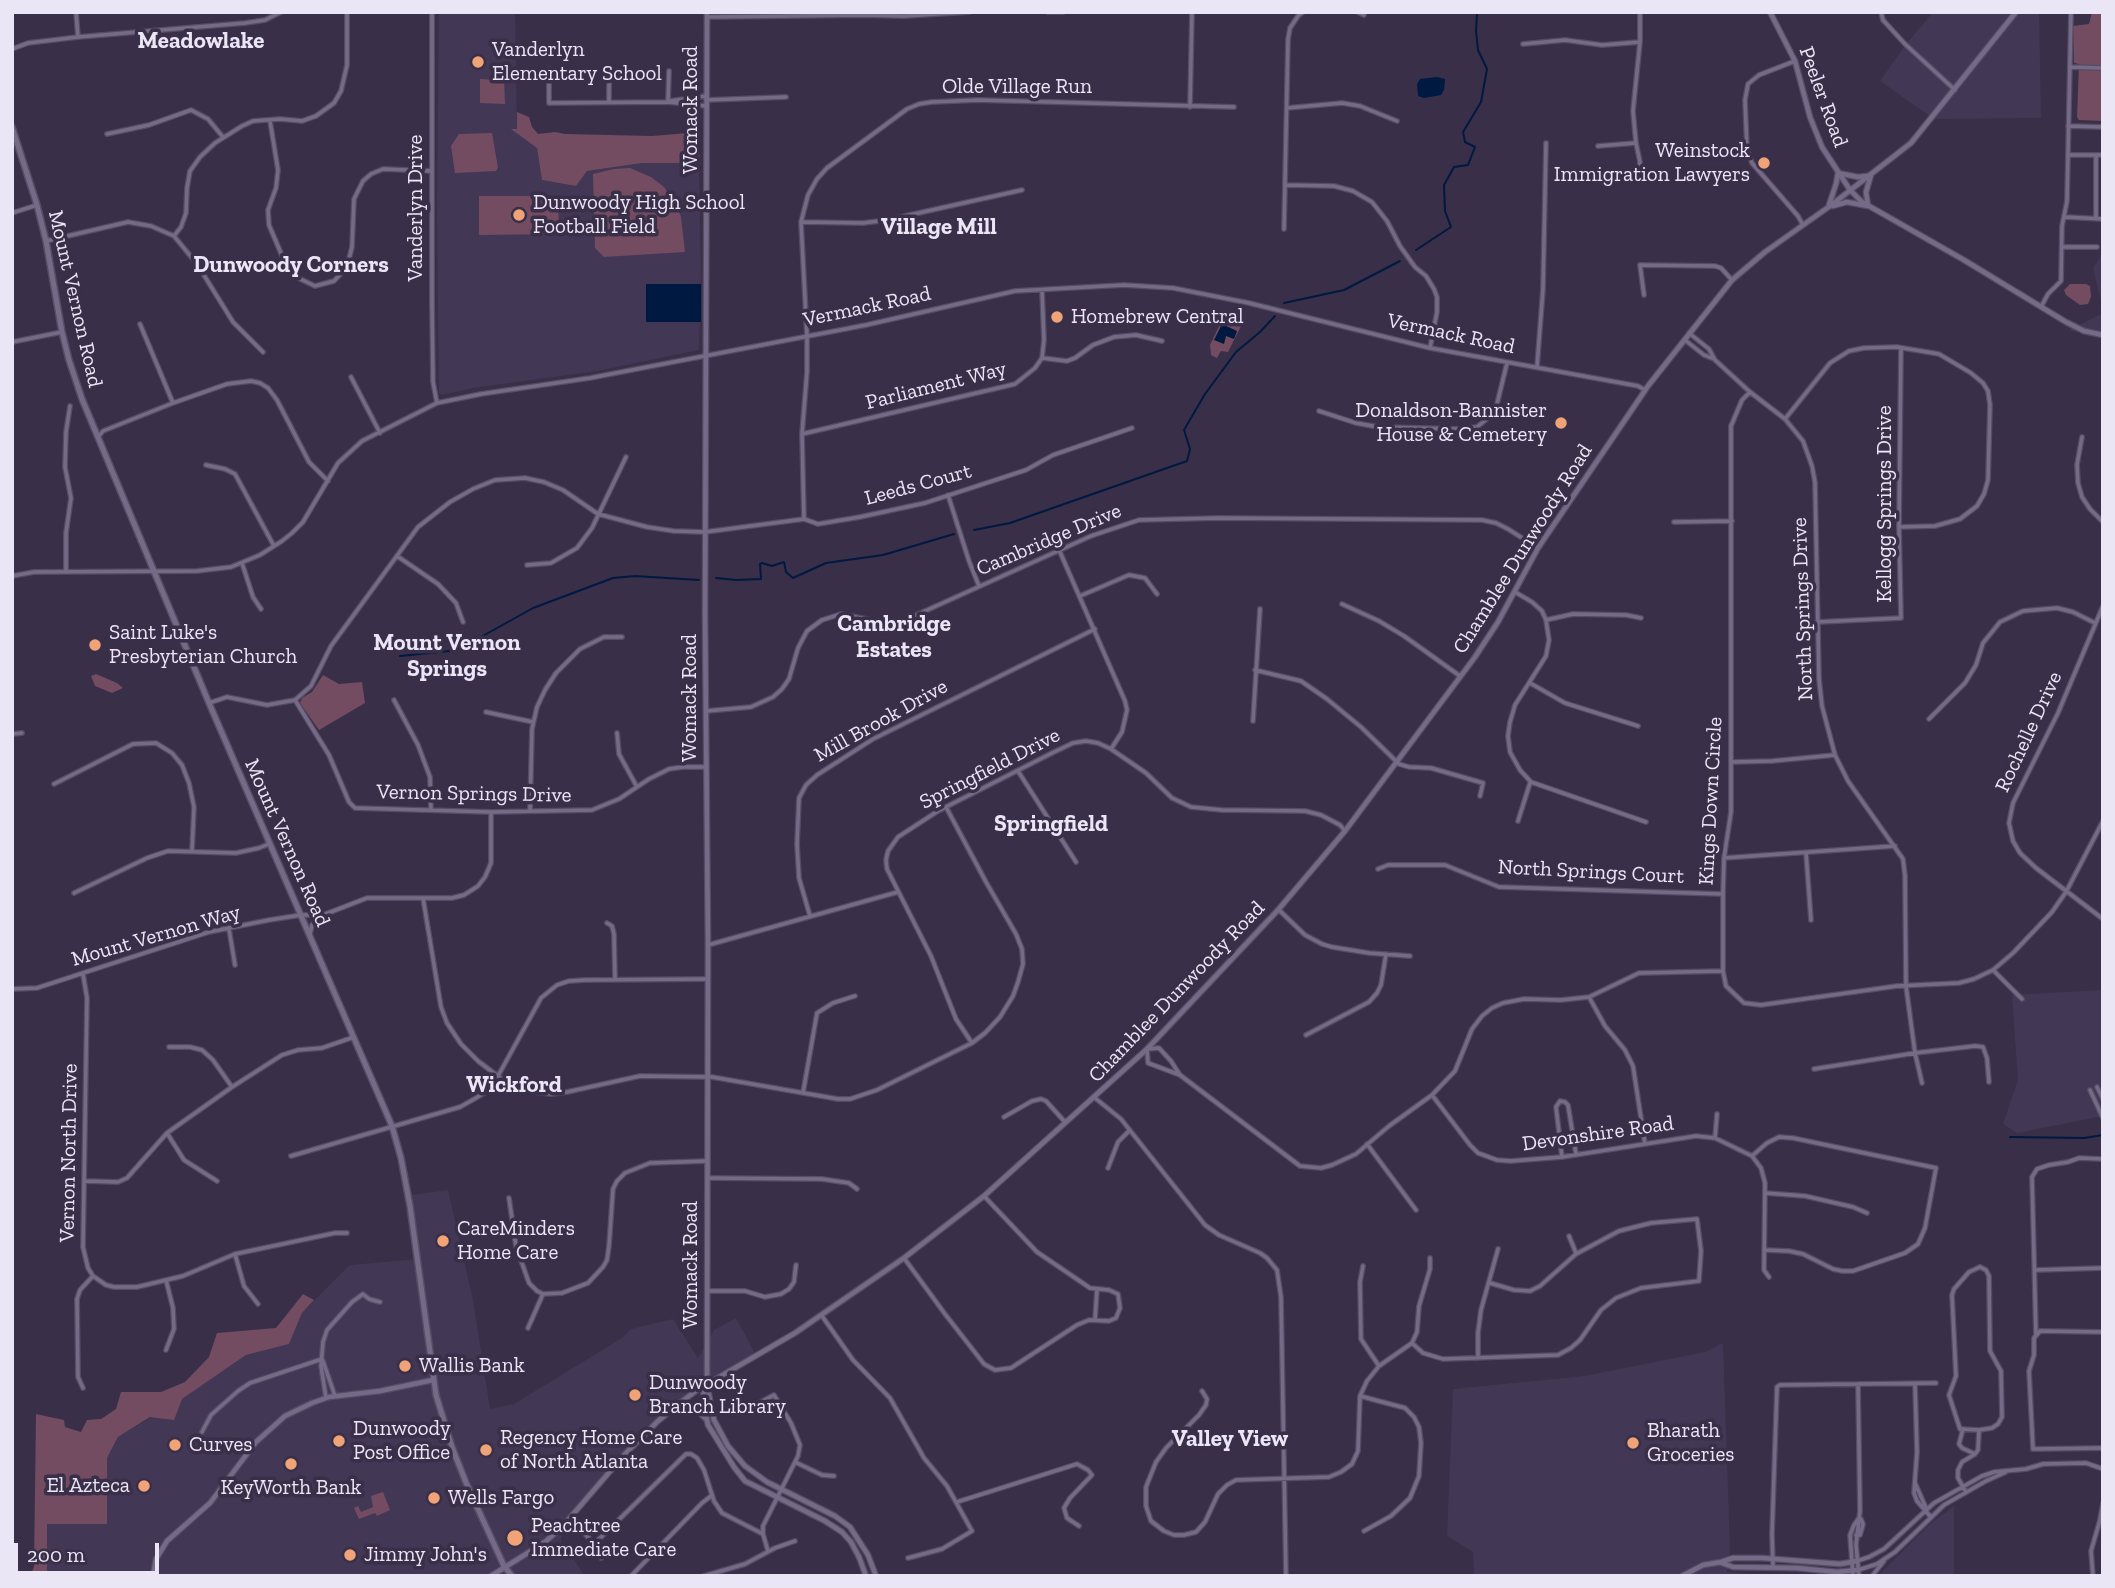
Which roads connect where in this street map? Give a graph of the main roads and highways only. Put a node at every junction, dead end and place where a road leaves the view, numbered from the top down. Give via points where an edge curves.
1 (12, 127) edge
2 (504, 1566) junction
3 (505, 1576) edge
4 (512, 1576) edge

1 - 2 main road, Mount Vernon Road via 37,205 62,332 78,386 209,703 395,1125 433,1380 452,1447
2 - 3 main road
2 - 4 main road, Mount Vernon Road

